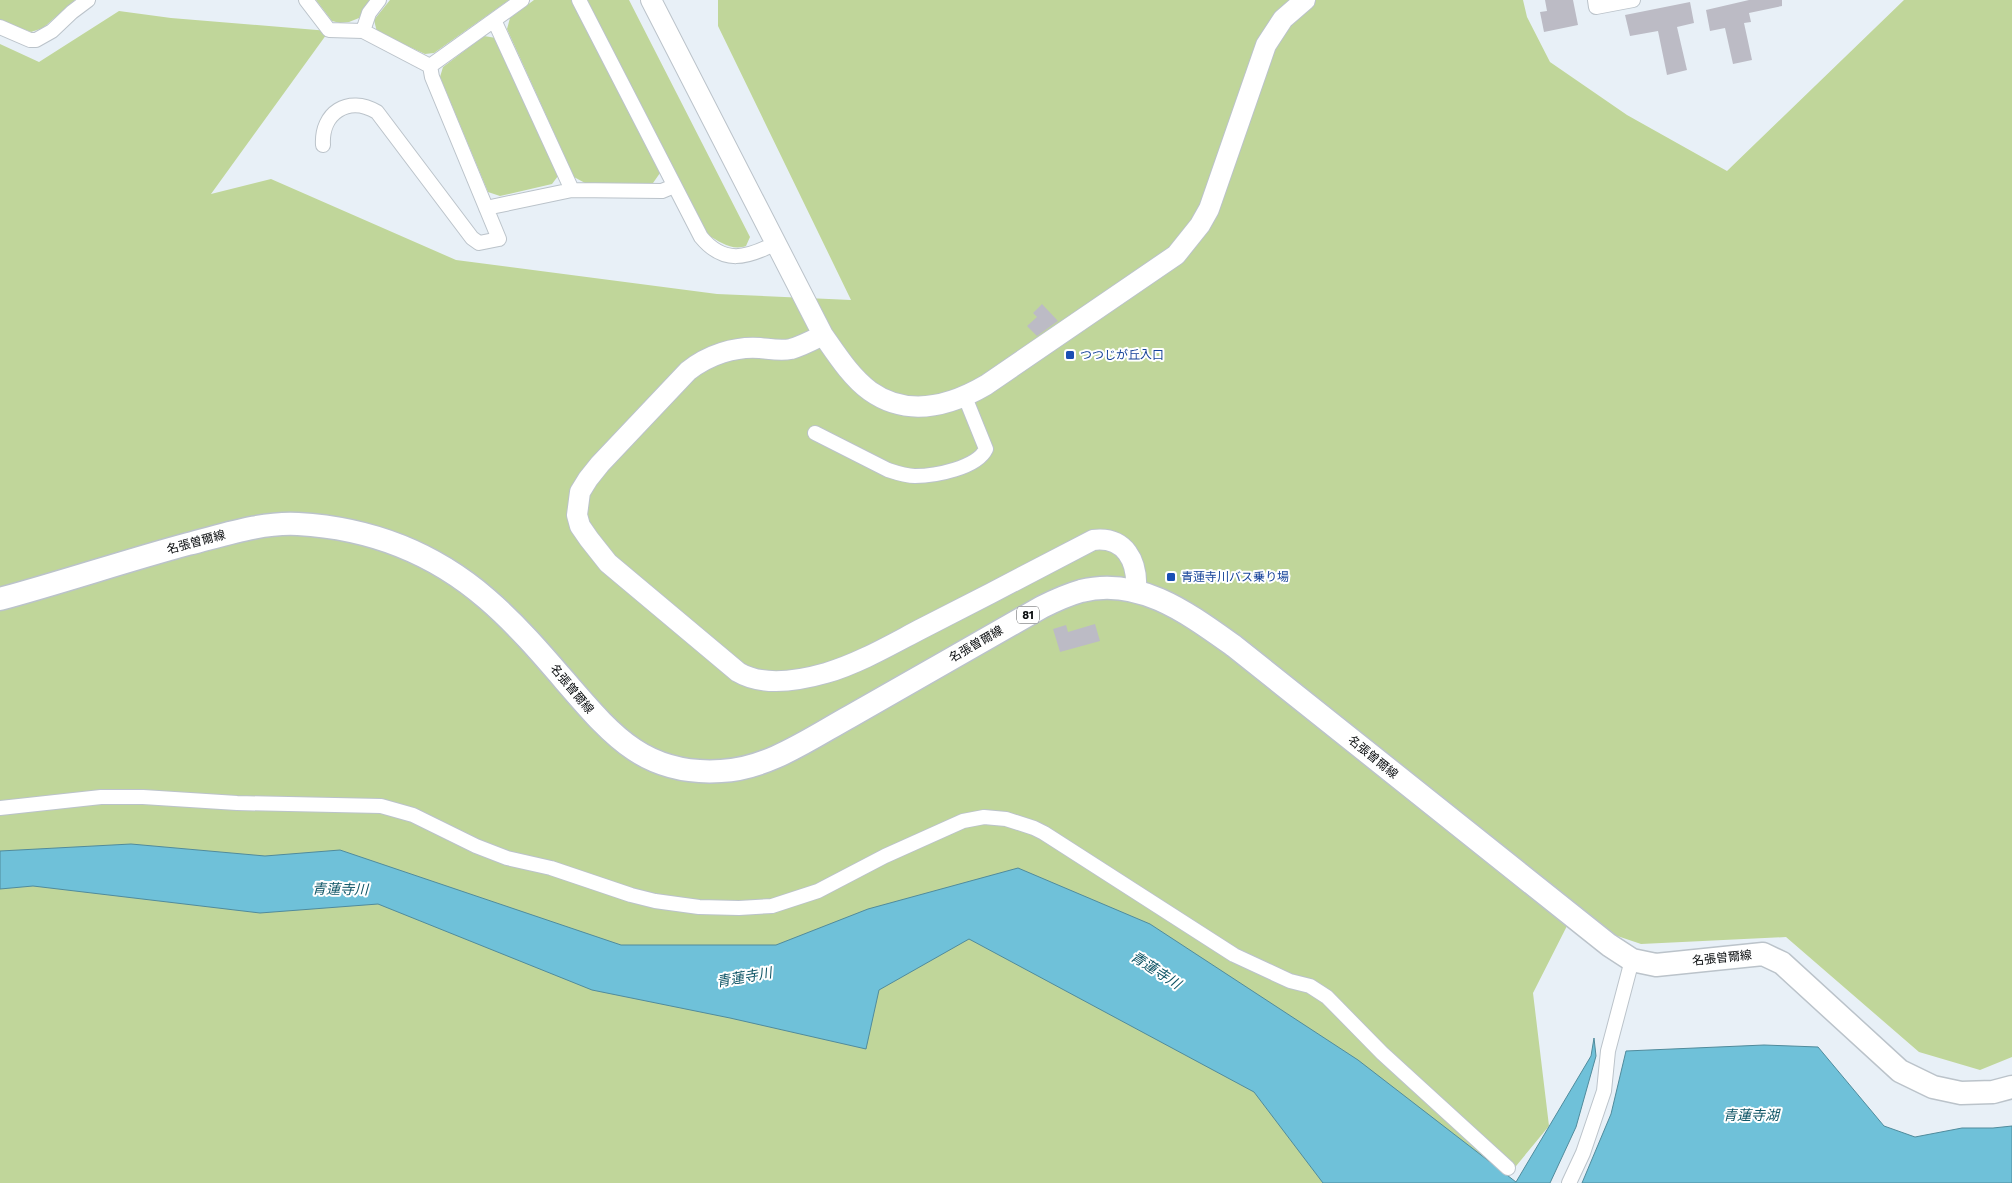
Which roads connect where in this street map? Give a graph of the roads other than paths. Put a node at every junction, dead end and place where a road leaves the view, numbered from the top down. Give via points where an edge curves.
1 (88, 0) edge
2 (306, 0) edge
3 (379, 0) edge
4 (522, 0) edge
5 (578, 0) edge
6 (651, 0) edge
7 (1305, 0) edge
8 (1595, 0) edge
9 (1633, 0) edge
10 (494, 20) junction
11 (0, 27) edge
12 (363, 31) junction
13 (430, 66) junction
14 (323, 146) dead end
15 (674, 186) junction
16 (572, 190) junction
17 (486, 208) junction
18 (776, 243) junction
19 (823, 336) junction
20 (965, 397) junction
21 (815, 433) dead end
22 (1136, 590) junction
23 (0, 600) edge
24 (0, 808) edge
25 (1632, 960) junction
26 (2012, 1087) edge
27 (1508, 1168) dead end
28 (1569, 1183) edge

1 - 11 street via 52,31 36,40
2 - 12 street via 329,30
3 - 12 street
4 - 10 street
5 - 15 street
6 - 18 street
7 - 20 street via 1283,19 1266,45 1209,209 1189,241 1157,269
8 - 9 street via 1596,7
10 - 13 street
10 - 16 street
12 - 13 street
13 - 17 street
14 - 17 street via 323,130 334,113 351,105 370,108 479,243 499,239
15 - 16 street via 662,191
15 - 18 street via 701,237 727,256 752,255
16 - 17 street
18 - 19 street
19 - 20 street via 856,378 886,400 921,407
19 - 22 street via 792,349 741,348 699,362 600,464 580,492 577,515 580,526 599,553 738,672 758,681 771,681 808,678 840,669 1093,540 1111,540 1126,550 1133,562
20 - 21 street via 986,450 978,459 960,468 914,476 899,474
22 - 23 main road, 名張曽爾線 / 81 via 1102,588 1062,598 769,760 738,769 708,772 690,771 643,756 612,734 538,650 469,585 404,546 347,530 301,524 266,526 174,548
22 - 25 main road, 名張曽爾線 / 81 via 1196,619 1234,646 1601,939
24 - 27 street via 102,797 237,804 381,806 413,815 491,852 559,870 631,895 699,907 739,908 772,906 818,891 885,856 964,821 984,817 1006,819 1044,833 1234,955 1310,986 1327,997 1382,1053
25 - 26 main road, 名張曽爾線 / 81 via 1656,965 1763,954 1782,963 1900,1070 1933,1087 1961,1093 1993,1092
25 - 28 street via 1608,1052 1604,1091

